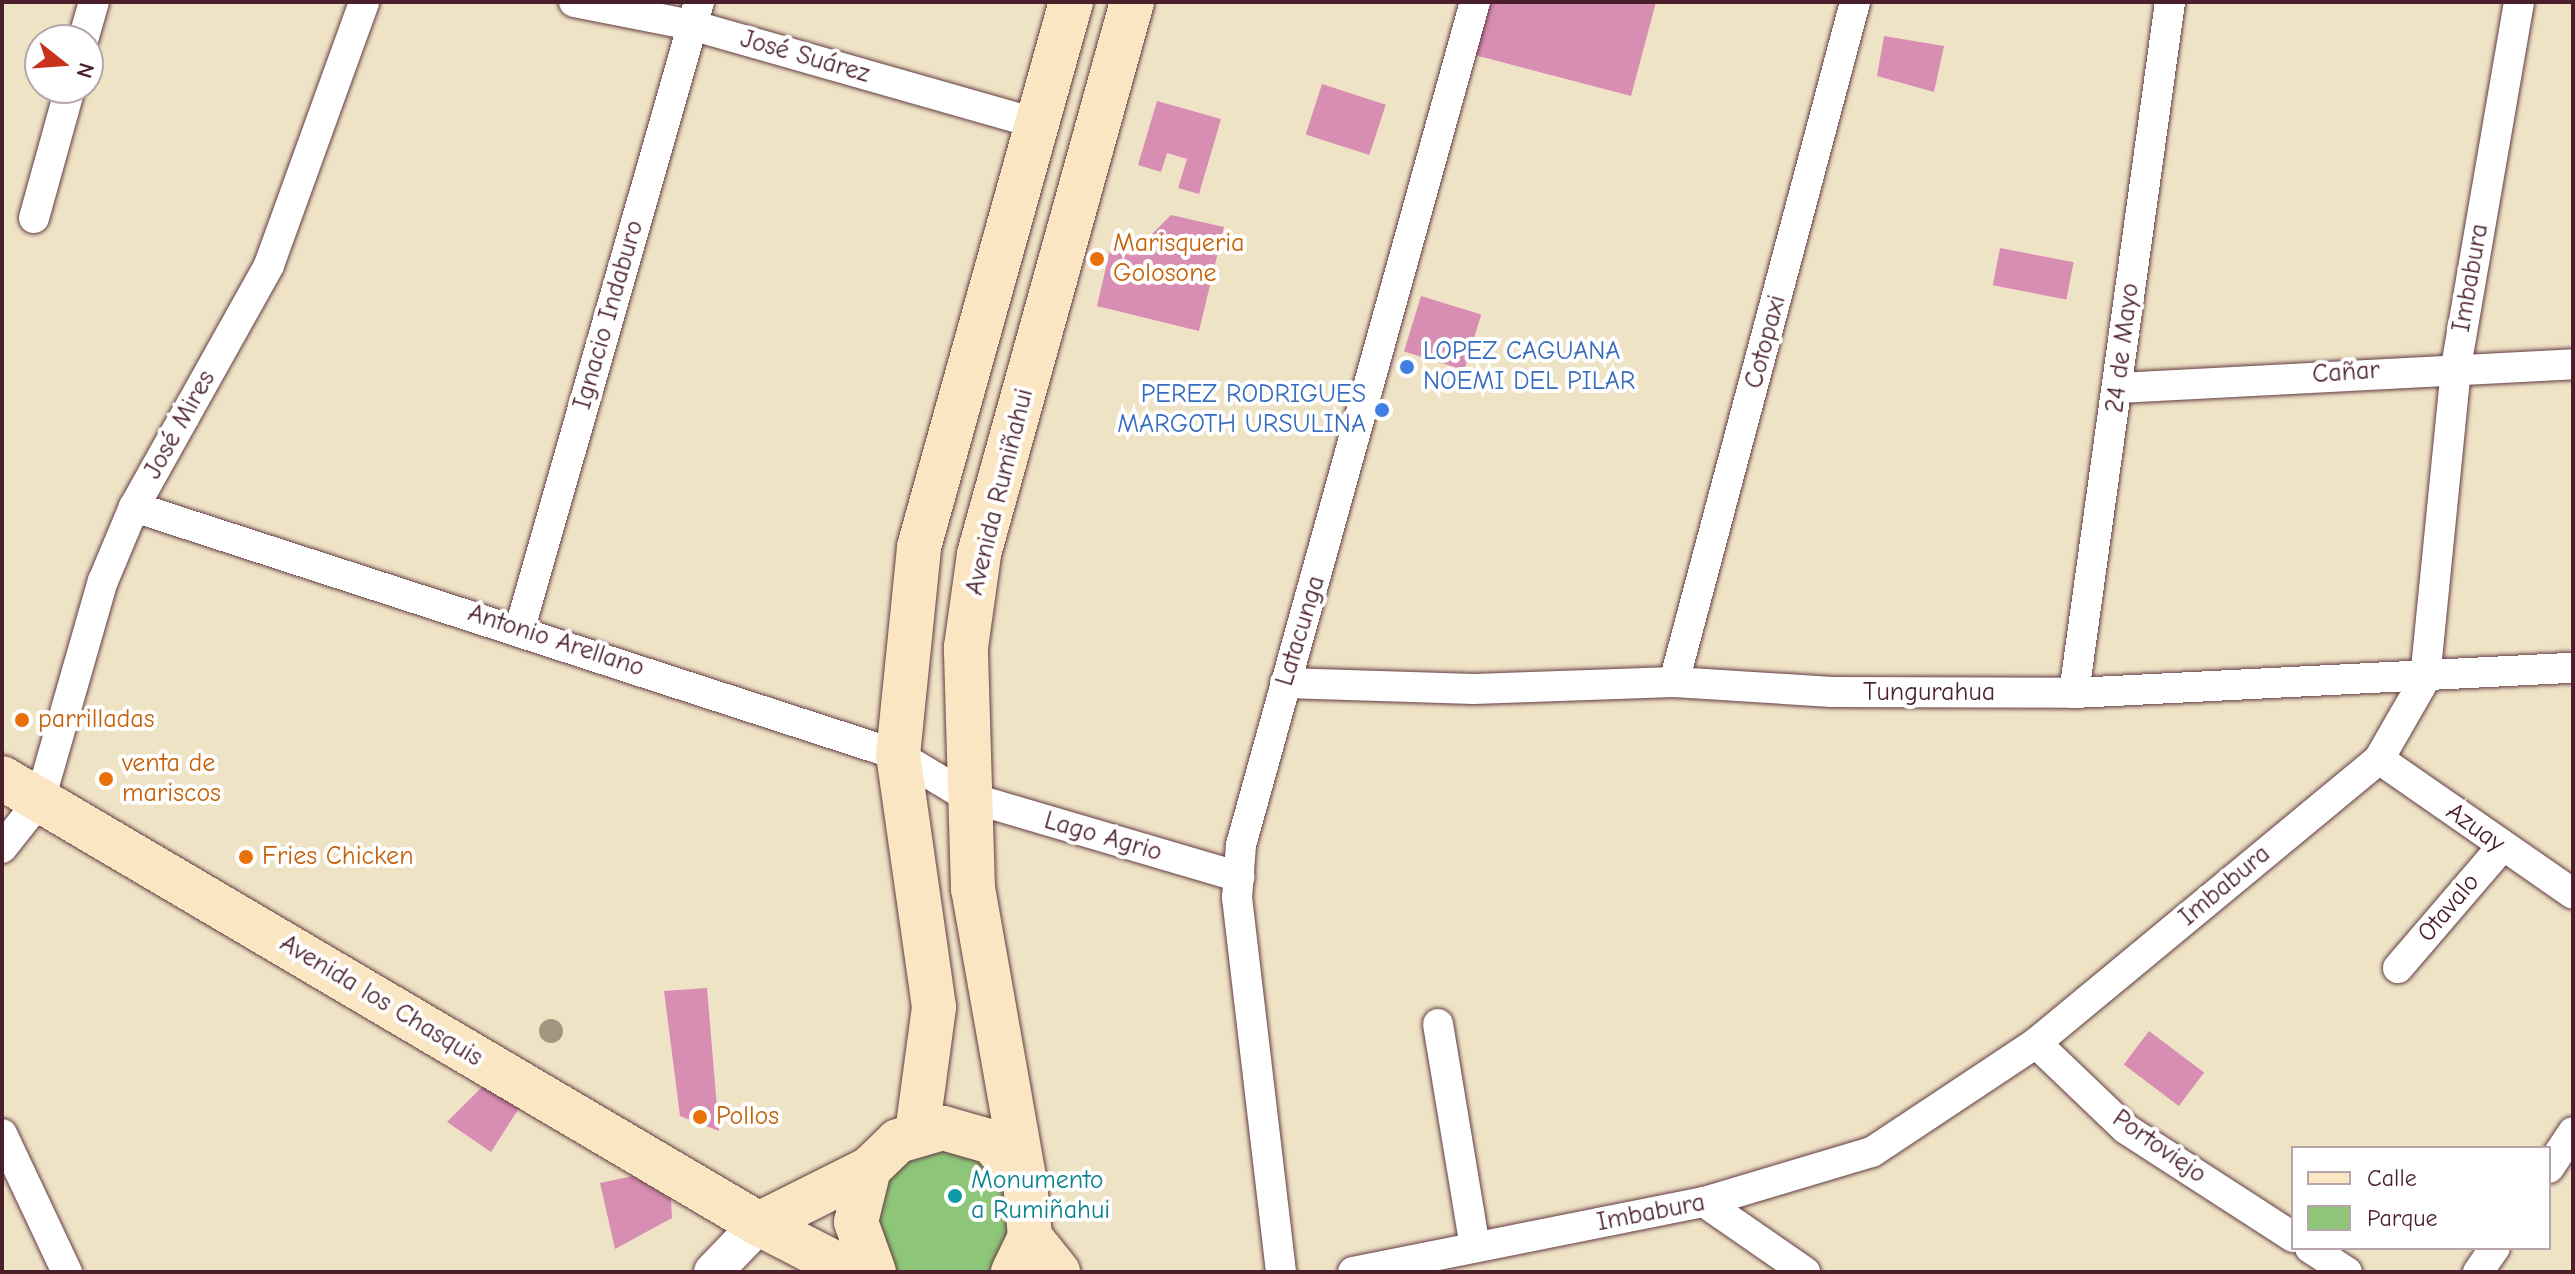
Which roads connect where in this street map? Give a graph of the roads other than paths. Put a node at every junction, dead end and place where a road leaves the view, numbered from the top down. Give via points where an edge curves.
1 (94, 2) edge
2 (364, 2) edge
3 (574, 2) edge
4 (1071, 2) edge
5 (1132, 2) edge
6 (1475, 2) edge
7 (1855, 2) edge
8 (2170, 2) edge
9 (2519, 2) edge
10 (695, 13) edge
11 (88, 24) edge
12 (66, 104) edge
13 (1034, 123) junction
14 (34, 218) dead end
15 (2573, 364) edge
16 (2456, 367) junction
17 (2119, 388) junction
18 (134, 507) junction
19 (520, 628) junction
20 (2573, 668) edge
21 (2425, 679) junction
22 (1674, 682) junction
23 (1285, 683) junction
24 (2074, 693) junction
25 (898, 755) junction
26 (2379, 759) junction
27 (2, 778) edge
28 (968, 797) junction
29 (40, 800) junction
30 (2, 848) edge
31 (2501, 848) junction
32 (1239, 877) junction
33 (2573, 894) edge
34 (2398, 968) dead end
35 (1438, 1024) dead end
36 (2036, 1043) junction
37 (2573, 1132) edge
38 (917, 1133) junction
39 (2, 1134) edge
40 (2551, 1165) edge
41 (869, 1169) junction
42 (1025, 1183) junction
43 (1704, 1202) junction
44 (759, 1224) junction
45 (2291, 1236) edge
46 (1475, 1247) junction
47 (2313, 1250) edge
48 (2494, 1250) edge
49 (1021, 1254) edge
50 (67, 1272) edge
51 (713, 1272) edge
52 (853, 1272) edge
53 (874, 1272) edge
54 (1058, 1272) edge
55 (1281, 1272) edge
56 (1353, 1272) edge
57 (1805, 1272) edge
58 (2347, 1272) edge
59 (2478, 1272) edge

1 - 11 street
2 - 18 street, José Mires via 269,265
3 - 10 street, José Suárez
4 - 13 main road
5 - 28 main road, Avenida Rumiñahui via 979,554 966,647
6 - 23 street, Latacunga
7 - 22 street, Cotopaxi
8 - 17 street, 24 de Mayo
9 - 16 street, Imbabura
10 - 13 street, José Suárez
10 - 19 street, Ignacio Indaburo
12 - 14 street
13 - 25 main road via 919,547
15 - 16 street, Cañar
16 - 17 street, Cañar
16 - 21 street, Imbabura
17 - 24 street, 24 de Mayo
18 - 19 street, Antonio Arellano
18 - 29 street, José Mires via 82,637
19 - 25 street, Antonio Arellano
20 - 21 street, Tungurahua
21 - 24 street, Tungurahua
21 - 26 street, Imbabura
22 - 23 street, Tungurahua via 1474,689
22 - 24 street, Tungurahua via 1832,692
23 - 32 street, Latacunga
25 - 28 street, Antonio Arellano
25 - 38 main road via 934,1007
26 - 31 street, Azuay
26 - 36 street, Imbabura
27 - 29 main road, Avenida los Chasquis
28 - 32 street, Lago Agrio
28 - 42 main road, Avenida Rumiñahui via 973,889
29 - 30 street, José Mires
29 - 44 main road, Avenida los Chasquis
31 - 33 street, Azuay
31 - 34 street, Otavalo
32 - 55 street, Latacunga
35 - 46 street
36 - 43 street, Imbabura via 1872,1152
36 - 45 street, Portoviejo via 2126,1129
37 - 40 street
38 - 41 main road
38 - 42 main road via 943,1128 992,1142
39 - 50 street
41 - 44 main road
41 - 53 main road via 856,1222
42 - 49 main road, Avenida Rumiñahui
43 - 46 street, Imbabura
43 - 57 street
44 - 51 street
44 - 52 main road, Avenida los Chasquis
46 - 56 street, Imbabura
47 - 58 street
48 - 59 street
49 - 54 main road

